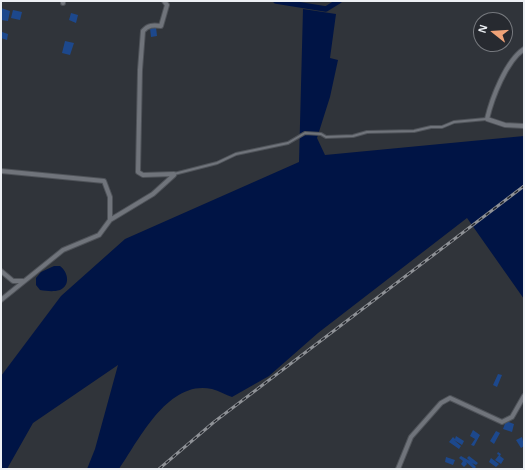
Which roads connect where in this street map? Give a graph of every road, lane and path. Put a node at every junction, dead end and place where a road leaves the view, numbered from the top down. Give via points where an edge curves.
1 (164, 1) edge
2 (524, 49) edge
3 (487, 119) junction
4 (524, 126) edge
5 (1, 171) edge
6 (174, 174) junction
7 (110, 220) junction
8 (1, 271) edge
9 (24, 281) junction
10 (1, 300) edge
11 (524, 396) edge
12 (398, 469) edge

1 - 6 street via 167,5 161,26 152,25 142,31 138,172 143,175
2 - 3 street via 517,54 507,70
3 - 4 street via 505,125
3 - 6 lane via 454,122 414,132 367,132 353,136 326,137 306,133 288,143 236,154 217,163
5 - 7 street via 104,181 110,197
6 - 7 street via 153,194
7 - 9 street via 99,235 63,250
8 - 9 street via 13,281
9 - 10 street
11 - 12 street via 512,417 502,422 450,398 441,403 411,437

